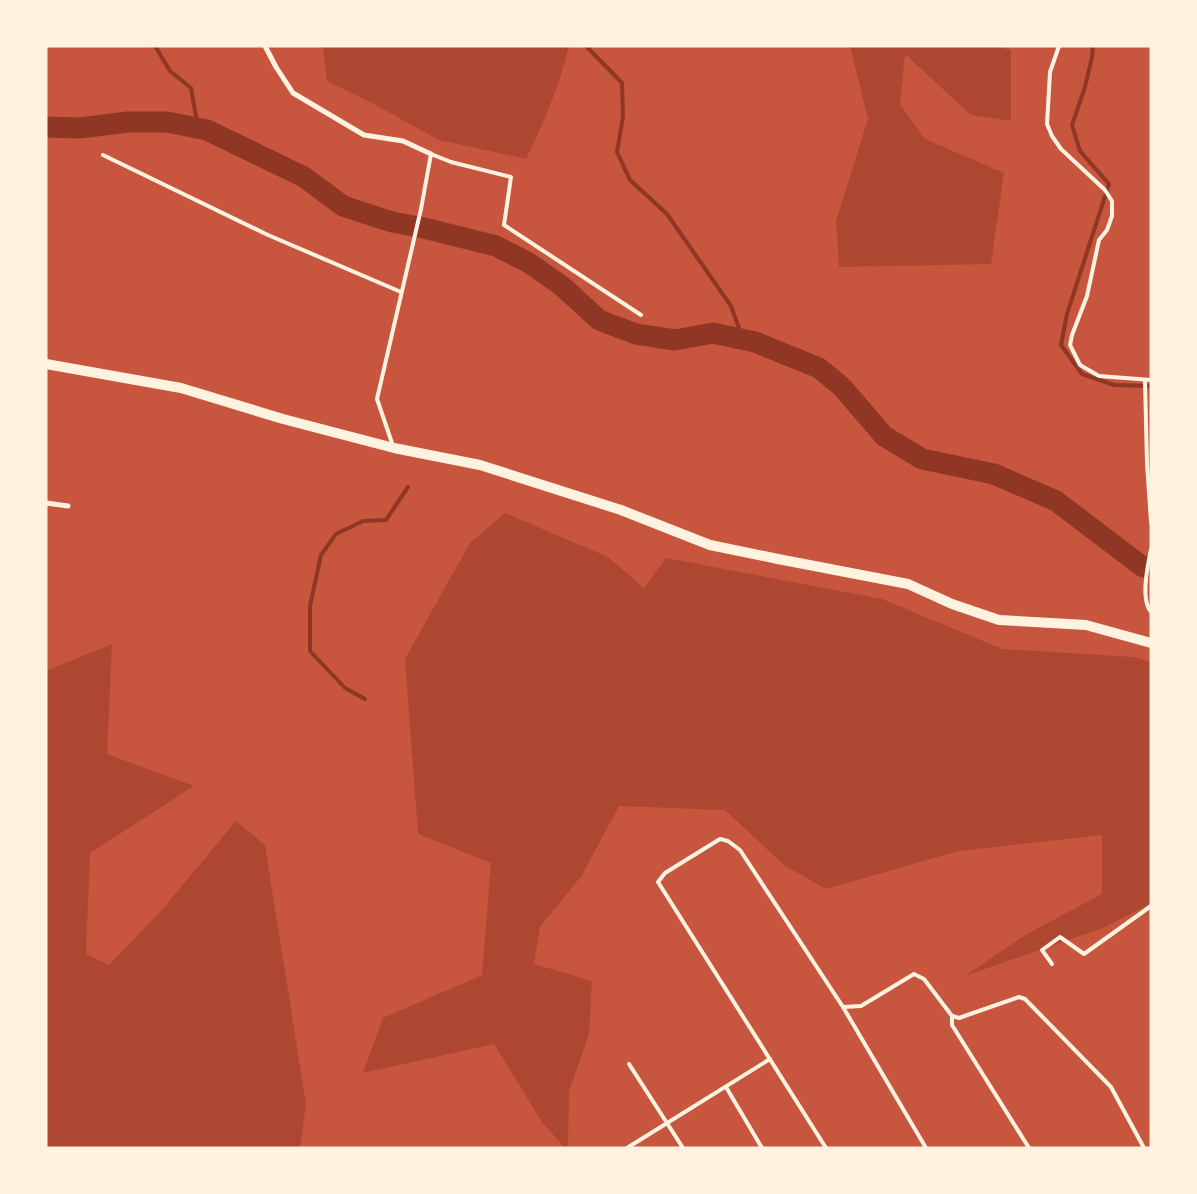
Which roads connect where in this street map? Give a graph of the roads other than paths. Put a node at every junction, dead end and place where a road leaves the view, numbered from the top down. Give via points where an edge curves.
1 (265, 46) edge
2 (1059, 46) edge
3 (431, 154) junction
4 (103, 155) dead end
5 (401, 292) junction
6 (641, 314) dead end
7 (46, 364) edge
8 (1151, 380) edge
9 (1145, 381) junction
10 (394, 448) junction
11 (46, 503) edge
12 (68, 506) dead end
13 (1151, 522) edge
14 (1151, 548) edge
15 (1151, 612) edge
16 (1151, 643) edge
17 (1151, 906) edge
18 (1052, 964) dead end
19 (843, 1007) junction
20 (952, 1016) junction
21 (770, 1059) junction
22 (629, 1064) dead end
23 (726, 1087) junction
24 (668, 1124) junction
25 (627, 1148) edge
26 (683, 1148) edge
27 (762, 1148) edge
28 (826, 1148) edge
29 (926, 1148) edge
30 (1029, 1148) edge
31 (1144, 1148) edge

1 - 3 street via 293,93 364,135 402,140
2 - 9 lane via 1050,72 1048,124 1052,136 1112,201 1112,216 1099,240 1087,296 1070,345 1080,365 1099,376
3 - 5 lane
3 - 6 lane via 511,176 504,225
4 - 5 lane via 268,235
5 - 10 lane via 377,398
7 - 10 main road via 181,388
8 - 9 lane
9 - 13 lane
10 - 16 main road via 480,464 620,510 710,545 908,584 999,620 1086,625
11 - 12 street
14 - 15 lane via 1145,588
17 - 18 lane via 1084,954 1060,937 1042,950
19 - 20 lane via 861,1006 914,974 924,979
19 - 21 lane via 734,845 720,840 665,872 658,882
19 - 29 lane
20 - 30 lane via 952,1025
20 - 31 lane via 959,1018 1018,997 1025,999 1111,1087
21 - 23 lane
21 - 28 lane
22 - 24 lane
23 - 24 lane
23 - 27 lane
24 - 25 lane
24 - 26 lane

